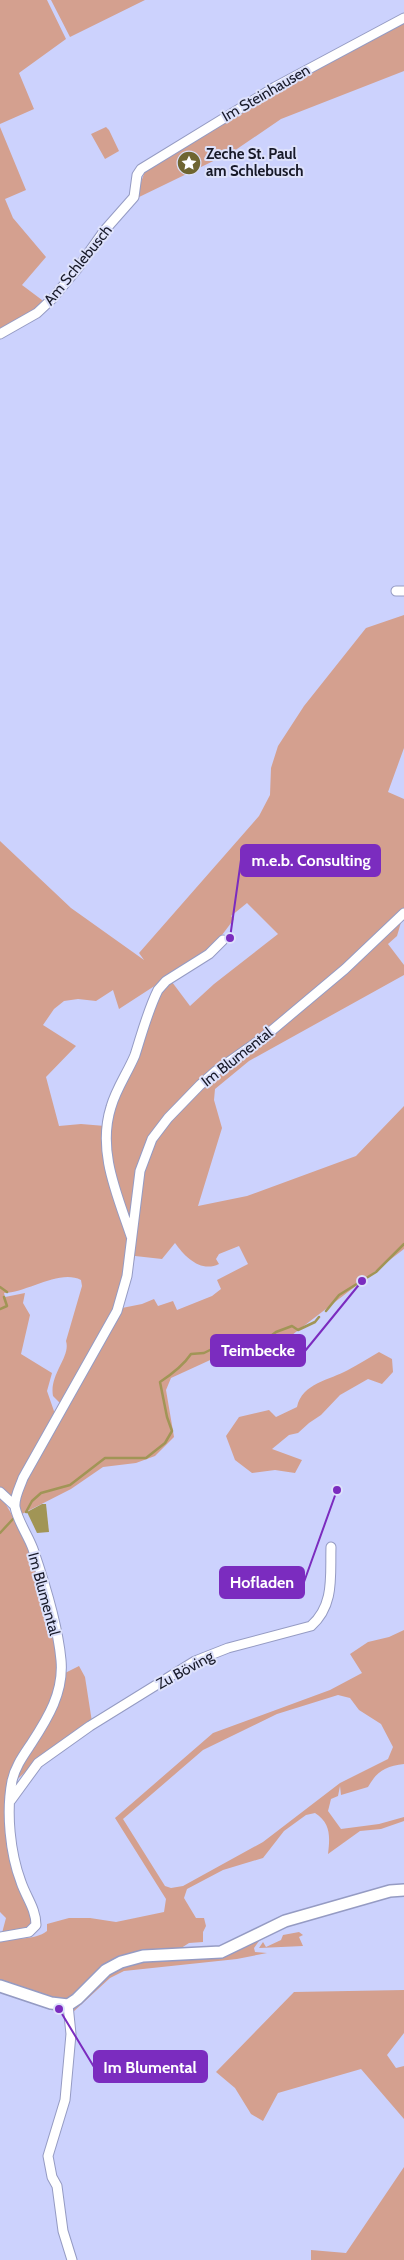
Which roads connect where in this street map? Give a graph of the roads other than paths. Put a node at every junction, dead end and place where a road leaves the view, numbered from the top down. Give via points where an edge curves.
1 (404, 18) edge
2 (137, 178) joint
3 (0, 334) edge
4 (404, 913) edge
5 (223, 940) dead end
6 (131, 1238) junction
7 (0, 1492) edge
8 (15, 1506) junction
9 (332, 1546) dead end
10 (10, 1800) junction
11 (404, 1890) edge
12 (0, 1937) edge
13 (0, 1986) edge
14 (68, 2005) junction
15 (72, 2260) edge

1 - 2 street, Im Steinhausen via 204,129 141,169
2 - 3 street, Am Schlebusch via 134,197 53,298 37,313
4 - 6 street, Im Blumental via 345,969 264,1037 216,1071 168,1118 152,1139 144,1158
5 - 6 street, Im Blumental via 209,954 166,981 158,990 126,1076 111,1105 106,1150
6 - 8 street, Im Blumental via 127,1276 117,1311 23,1478
7 - 8 street
8 - 10 street, Im Blumental via 40,1573 59,1648 61,1678 48,1714 17,1765
9 - 10 street, Zu Böving via 329,1598 319,1619 311,1626 228,1648 195,1661 90,1726 38,1763
10 - 12 street, Im Blumental via 9,1813 20,1880 36,1914 36,1924 29,1932
11 - 14 street via 390,1891 285,1921 221,1952 142,1956 126,1960 106,1970
13 - 14 street via 50,2003
14 - 15 street via 71,2034 65,2100 48,2156

